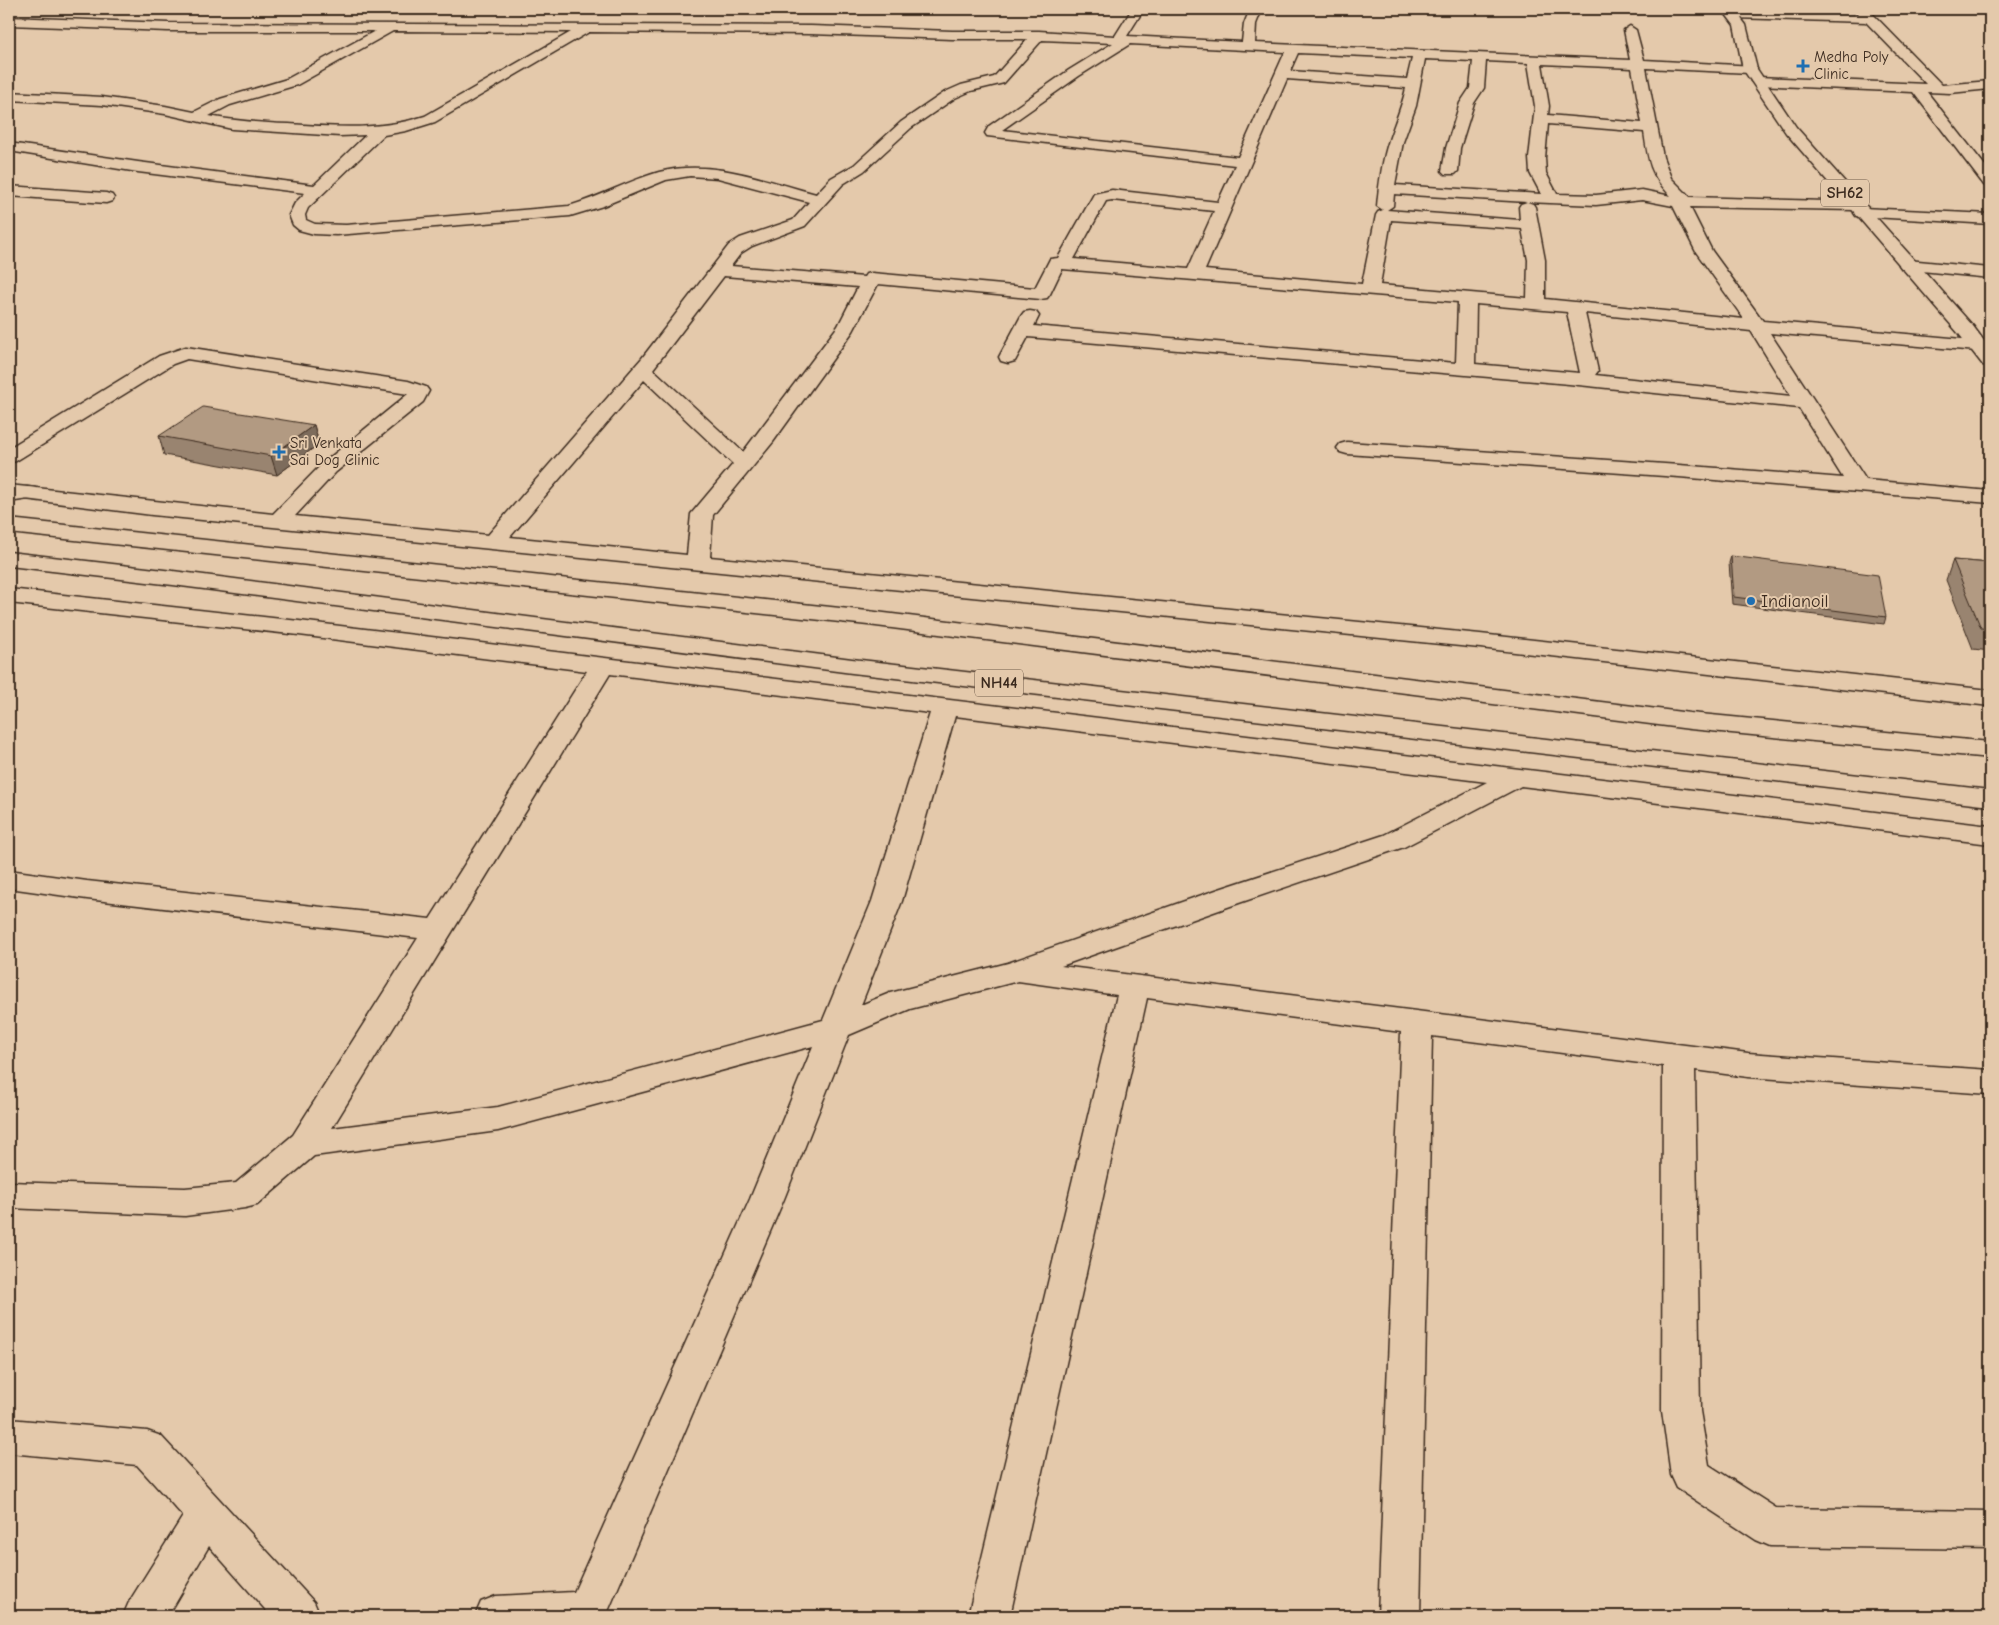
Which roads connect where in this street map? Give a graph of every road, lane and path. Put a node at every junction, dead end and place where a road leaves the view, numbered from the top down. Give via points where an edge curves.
1 (44, 9) edge
2 (1138, 9) edge
3 (1256, 9) edge
4 (1730, 12) edge
5 (341, 13) dead end
6 (509, 13) dead end
7 (1865, 14) edge
8 (17, 26) edge
9 (315, 27) junction
10 (392, 27) junction
11 (485, 27) junction
12 (585, 29) junction
13 (1630, 30) dead end
14 (1039, 35) junction
15 (1123, 39) junction
16 (1248, 46) junction
17 (1293, 49) junction
18 (1419, 54) junction
19 (1480, 57) junction
20 (1534, 59) junction
21 (1638, 64) junction
22 (1282, 75) junction
23 (1754, 75) junction
24 (1413, 84) junction
25 (1990, 85) edge
26 (1917, 88) junction
27 (1938, 88) junction
28 (9, 96) edge
29 (195, 117) junction
30 (1541, 118) junction
31 (1650, 128) junction
32 (379, 131) junction
33 (9, 147) edge
34 (1974, 160) junction
35 (1990, 161) edge
36 (1245, 162) junction
37 (1450, 171) dead end
38 (1990, 182) edge
39 (1386, 189) junction
40 (318, 190) junction
41 (9, 191) edge
42 (106, 198) dead end
43 (1527, 198) junction
44 (820, 200) junction
45 (1552, 200) junction
46 (1682, 202) junction
47 (1224, 207) junction
48 (1859, 209) junction
49 (1384, 215) junction
50 (1990, 219) edge
51 (1528, 225) junction
52 (1064, 264) junction
53 (1908, 265) junction
54 (718, 270) junction
55 (1990, 272) edge
56 (1194, 276) junction
57 (869, 283) junction
58 (1370, 290) junction
59 (1041, 294) junction
60 (1467, 298) junction
61 (1535, 304) junction
62 (1575, 308) junction
63 (1756, 326) junction
64 (1022, 331) junction
65 (1978, 336) edge
66 (1008, 357) dead end
67 (1990, 361) edge
68 (1465, 369) junction
69 (642, 370) junction
70 (1588, 371) dead end
71 (1806, 404) junction
72 (1347, 448) dead end
73 (9, 457) edge
74 (744, 464) junction
75 (1858, 485) junction
76 (15, 493) edge
77 (1990, 496) edge
78 (279, 520) junction
79 (9, 526) edge
80 (494, 542) junction
81 (9, 559) edge
82 (698, 563) junction
83 (9, 596) edge
84 (603, 665) junction
85 (1990, 698) edge
86 (944, 707) junction
87 (1990, 750) edge
88 (1517, 777) junction
89 (1990, 798) edge
90 (1990, 835) edge
91 (9, 879) edge
92 (438, 930) junction
93 (1016, 971) junction
94 (1134, 986) junction
95 (1417, 1024) junction
96 (836, 1028) junction
97 (1679, 1056) junction
98 (1990, 1082) edge
99 (305, 1144) junction
100 (9, 1195) edge
101 (9, 1436) edge
102 (206, 1515) junction
103 (1990, 1530) edge
104 (592, 1614) edge
105 (144, 1616) edge
106 (299, 1616) edge
107 (496, 1616) edge
108 (989, 1616) edge
109 (1399, 1616) edge

1 - 8 main road via 24,18
2 - 15 main road
3 - 16 main road via 1250,24
4 - 7 main road
4 - 23 main road, SH62 via 1740,24
5 - 9 main road
6 - 11 main road
7 - 27 main road
8 - 9 main road
9 - 10 main road
10 - 11 main road
10 - 29 main road via 292,82 225,102
11 - 12 main road
12 - 14 main road
12 - 32 main road via 430,119
13 - 21 main road
14 - 15 main road
14 - 44 main road via 999,80 950,95 906,125 859,168 837,181
15 - 16 main road
15 - 36 main road via 992,133
16 - 17 main road
17 - 18 main road
17 - 22 main road
18 - 19 main road
18 - 24 main road
19 - 20 main road
19 - 37 main road via 1477,88 1467,104 1453,148
20 - 21 main road
20 - 30 main road via 1542,102
21 - 23 main road
21 - 31 main road
22 - 24 main road
22 - 36 main road
23 - 26 main road
23 - 48 main road, SH62 via 1791,130
24 - 39 main road
25 - 27 main road
26 - 27 main road
26 - 34 main road
28 - 29 main road via 102,101
29 - 32 main road via 243,126
30 - 31 main road
30 - 45 main road via 1538,173
31 - 46 main road via 1662,176
32 - 40 main road
33 - 40 main road
34 - 35 main road
34 - 38 main road
36 - 47 main road
39 - 43 main road
39 - 49 main road
40 - 44 main road via 301,206 296,219 311,228 333,230 570,211 662,176 690,171 719,173
41 - 42 main road
43 - 45 main road
43 - 51 main road
44 - 54 main road via 799,223 739,246
45 - 46 main road via 1642,195
46 - 48 main road
46 - 63 main road via 1704,252
47 - 52 main road via 1112,195 1100,197
47 - 56 main road
48 - 50 main road
48 - 53 main road, SH62
49 - 51 main road
49 - 58 main road
51 - 61 main road via 1538,283
52 - 56 main road
52 - 59 main road via 1056,263
53 - 55 main road
53 - 65 main road, SH62
54 - 57 main road
54 - 69 main road
56 - 58 main road
57 - 59 main road via 872,278
57 - 74 main road via 846,327
58 - 60 main road
59 - 64 main road
60 - 61 main road
60 - 68 main road
61 - 62 main road
62 - 63 main road
62 - 70 main road
63 - 65 main road
63 - 71 main road
64 - 66 main road
64 - 68 main road
65 - 67 main road, SH62
68 - 71 main road via 1658,386
69 - 74 main road
69 - 80 main road
71 - 75 main road
72 - 75 main road
73 - 78 main road via 166,360 186,353 419,391 416,398 324,473
74 - 82 main road via 702,514
75 - 77 main road
76 - 78 main road
78 - 80 main road
79 - 87 main road via 868,618 1690,721
80 - 82 main road
81 - 89 main road, NH44 via 852,666
82 - 85 main road via 1480,641
83 - 84 main road
84 - 86 main road
84 - 92 main road
86 - 88 main road
86 - 96 main road via 887,901
88 - 90 main road
88 - 93 main road via 1394,841
91 - 92 main road
92 - 99 main road
93 - 94 main road
93 - 96 main road via 901,1001
94 - 95 main road
94 - 108 main road
95 - 97 main road
95 - 109 main road
96 - 99 main road via 498,1119
96 - 104 main road
97 - 98 main road via 1748,1065
97 - 103 main road via 1681,1410 1691,1475 1770,1527
99 - 100 main road via 245,1195 185,1202
101 - 102 main road via 147,1448
102 - 105 main road
102 - 106 main road
104 - 107 main road

